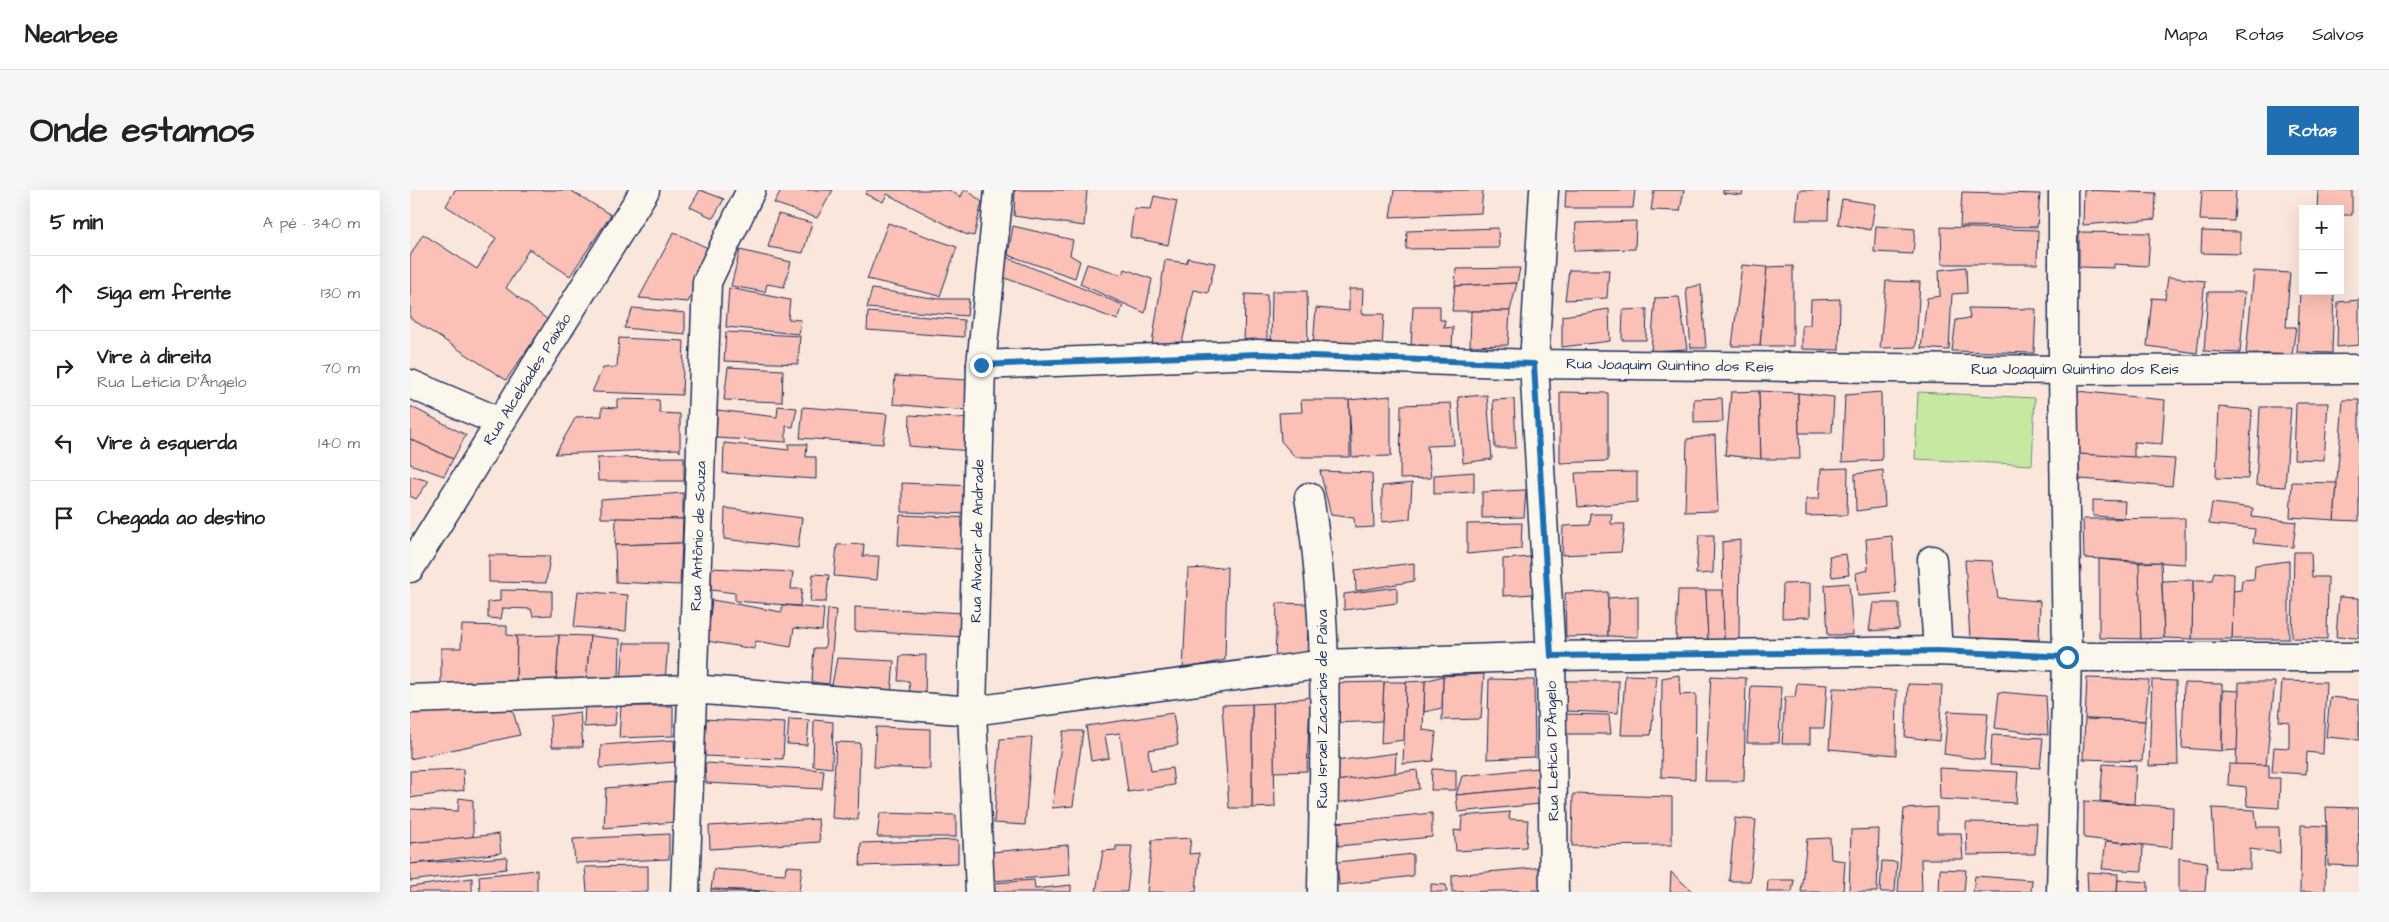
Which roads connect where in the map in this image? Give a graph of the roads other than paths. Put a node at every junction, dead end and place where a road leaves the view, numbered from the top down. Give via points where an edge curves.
1 (645, 190) edge
2 (751, 190) edge
3 (999, 190) edge
4 (1544, 190) edge
5 (2063, 190) edge
6 (1534, 364) junction
7 (981, 365) junction
8 (2359, 369) edge
9 (2063, 370) junction
10 (410, 384) edge
11 (500, 422) junction
12 (1309, 497) dead end
13 (1932, 560) dead end
14 (410, 568) edge
15 (1938, 651) junction
16 (1551, 656) junction
17 (2067, 657) junction
18 (2359, 657) edge
19 (1325, 664) junction
20 (692, 688) junction
21 (410, 698) edge
22 (972, 711) junction
23 (685, 892) edge
24 (980, 892) edge
25 (1322, 892) edge
26 (1554, 892) edge
27 (2061, 892) edge

1 - 11 street, Rua Alcebíades Paixão
2 - 20 street, Rua Antônio de Souza via 707,282
3 - 7 street, Rua Alvacir de Andrade
4 - 6 street, Rua Letícia D'Ângelo
5 - 9 street
6 - 7 street, Rua Joaquim Quintino dos Reis via 1258,354
6 - 9 street, Rua Joaquim Quintino dos Reis
6 - 16 street, Rua Letícia D'Ângelo
7 - 22 street, Rua Alvacir de Andrade
8 - 9 street, Rua Joaquim Quintino dos Reis
9 - 17 street
10 - 11 street
11 - 14 street, Rua Alcebíades Paixão
12 - 19 street, Rua Israel Zacarias de Paiva via 1318,555
13 - 15 street
15 - 16 street
15 - 17 street
16 - 19 street
16 - 26 street, Rua Letícia D'Ângelo
17 - 18 street
17 - 27 street
19 - 22 street
19 - 25 street, Rua Israel Zacarias de Paiva
20 - 21 street
20 - 22 street
20 - 23 street, Rua Antônio de Souza
22 - 24 street, Rua Alvacir de Andrade

